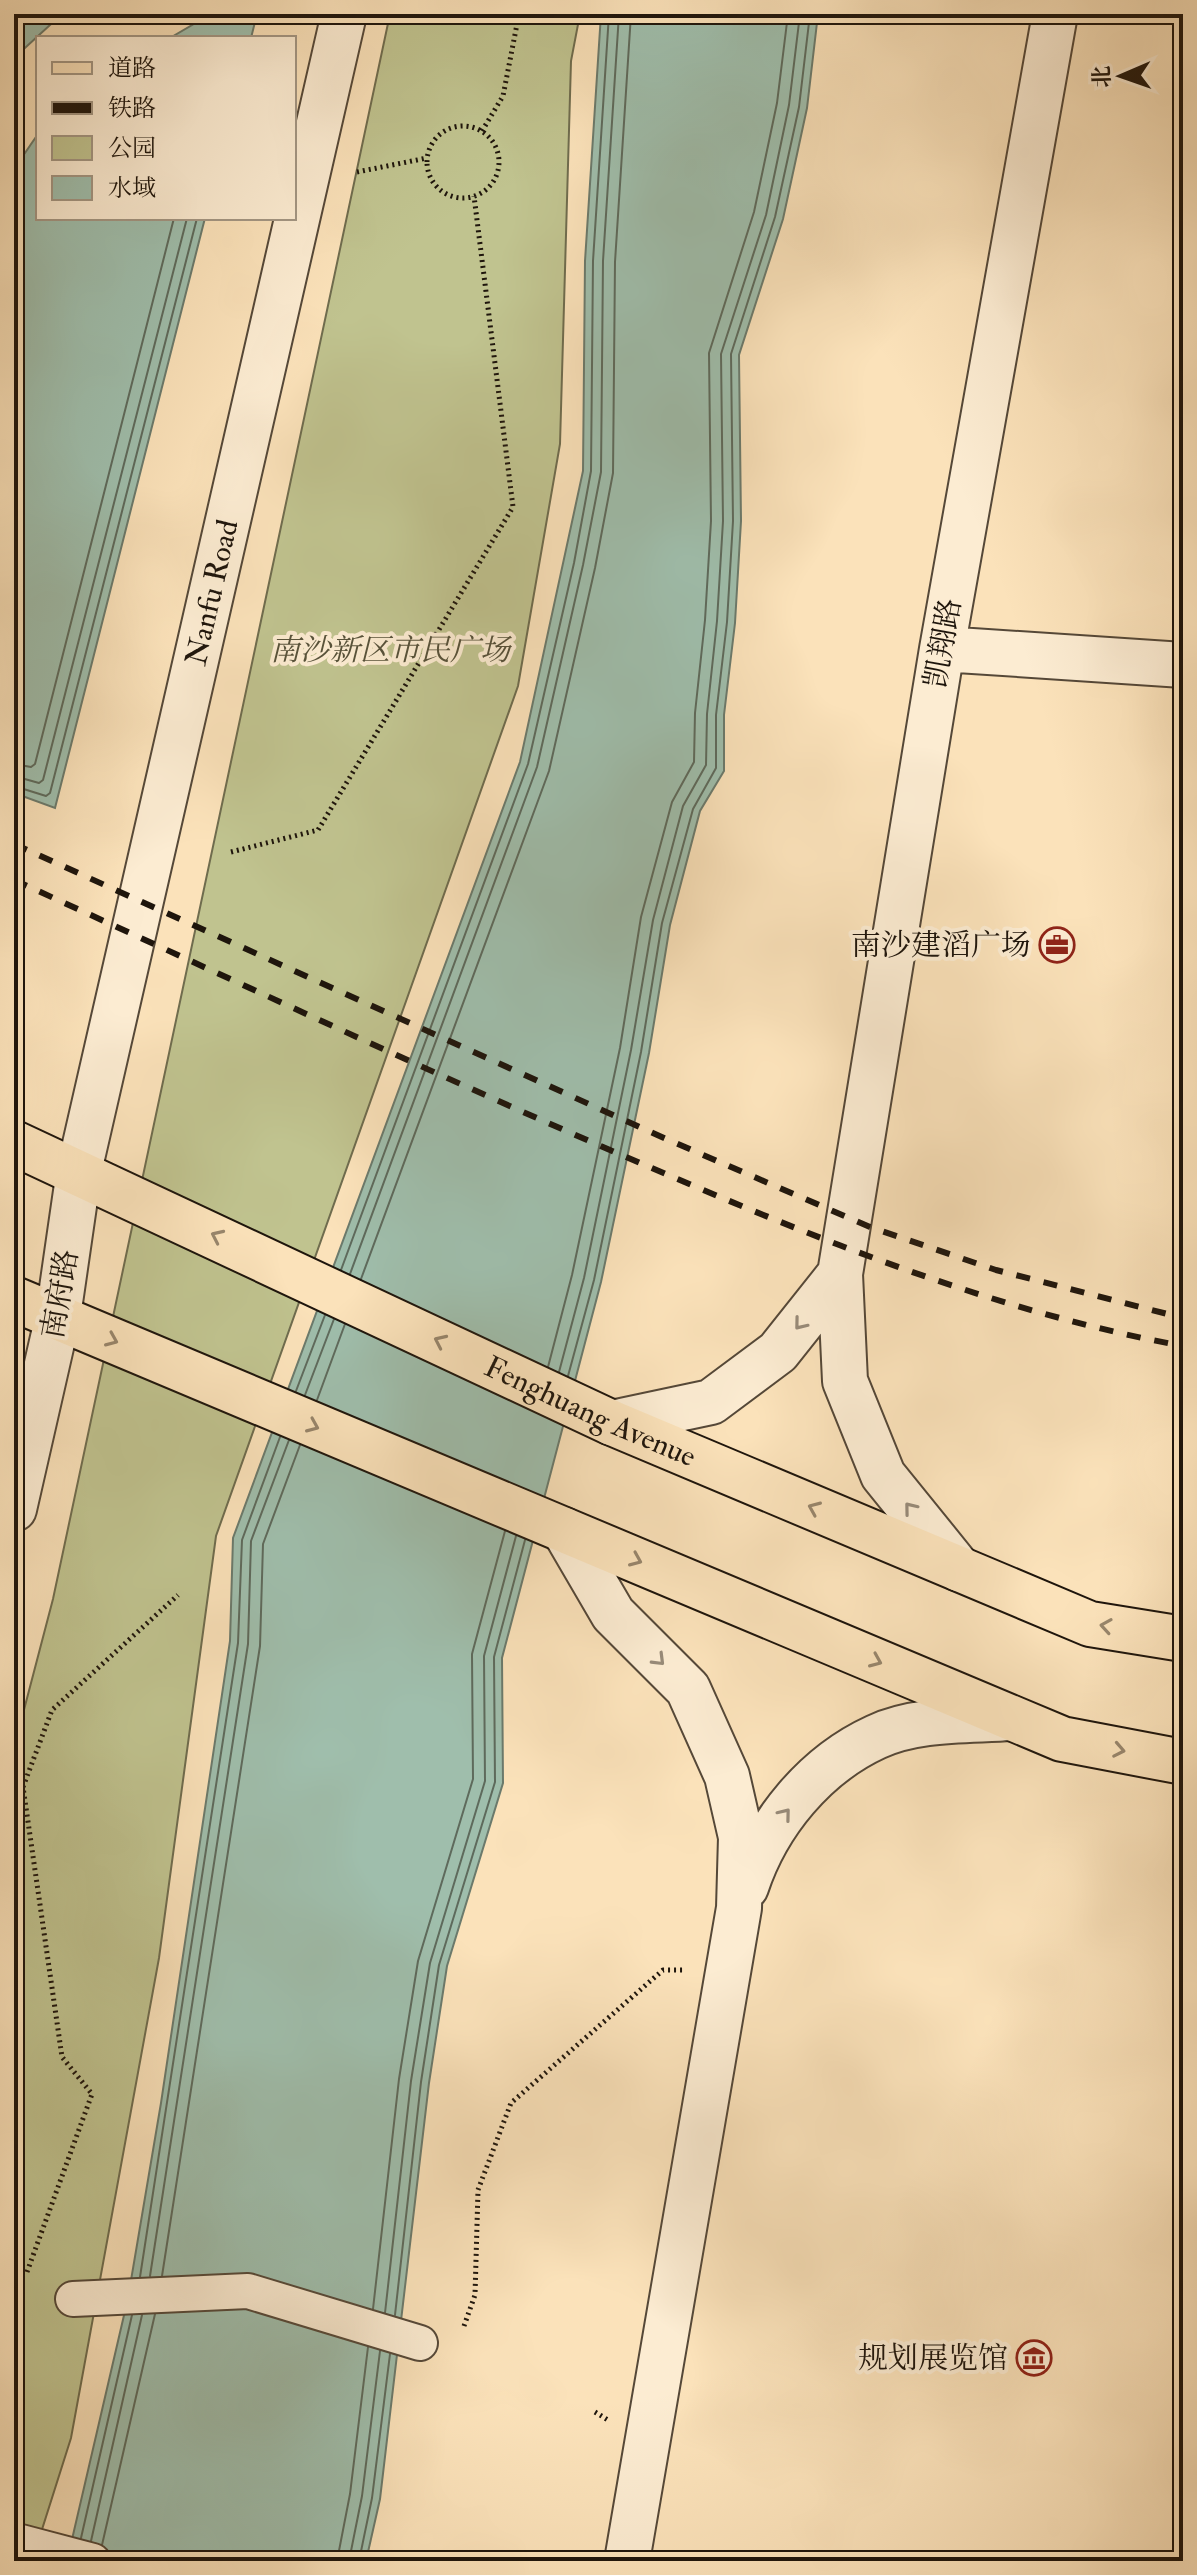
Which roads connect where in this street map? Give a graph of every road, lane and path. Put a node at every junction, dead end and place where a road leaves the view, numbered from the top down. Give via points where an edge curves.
1 (344, 14) edge
2 (519, 14) edge
3 (1055, 14) edge
4 (482, 131) junction
5 (427, 158) junction
6 (357, 172) dead end
7 (474, 196) junction
8 (942, 649) junction
9 (1183, 665) edge
10 (231, 852) dead end
11 (14, 1143) edge
12 (79, 1171) junction
13 (840, 1274) junction
14 (14, 1299) edge
15 (58, 1316) junction
16 (612, 1423) junction
17 (14, 1509) edge
18 (564, 1530) junction
19 (959, 1569) junction
20 (178, 1595) dead end
21 (1183, 1639) edge
22 (1011, 1718) junction
23 (1183, 1762) edge
24 (739, 1908) junction
25 (727, 1970) junction
26 (27, 2272) dead end
27 (73, 2299) dead end
28 (464, 2326) dead end
29 (420, 2343) dead end
30 (21, 2542) dead end
31 (93, 2561) edge
32 (627, 2561) edge

1 - 12 street, Nanfu Road
2 - 4 path via 503,96
3 - 8 street, 凯翔路
4 - 5 path via 447,129 430,146
4 - 7 path via 497,149 497,172
5 - 6 path
5 - 7 path via 440,190 462,198
7 - 10 path via 513,507 318,830
8 - 9 street
8 - 13 street, 凯翔路
11 - 12 main road, Fenghuang Avenue
12 - 15 street, 南府路
16 -> 12 main road, Fenghuang Avenue
13 -> 16 street via 778,1352 711,1402
19 -> 13 street, 凯翔路 via 883,1475 866,1435 845,1381
14 - 15 main road
15 - 17 street, 南府路
15 -> 18 main road
19 -> 16 main road, Fenghuang Avenue
18 -> 22 main road
18 -> 24 street via 613,1614 688,1689 727,1776 741,1837
21 -> 19 main road, Fenghuang Avenue via 1090,1624
20 - 26 path via 52,1710 23,1787 62,2057 92,2094
22 -> 23 main road via 1062,1739
24 -> 22 street via 773,1829 829,1765 878,1736 916,1726
24 - 25 street
25 - 28 path via 663,1970 511,2103 478,2190 475,2295
25 - 32 street
27 - 29 street via 248,2291
30 - 31 street

